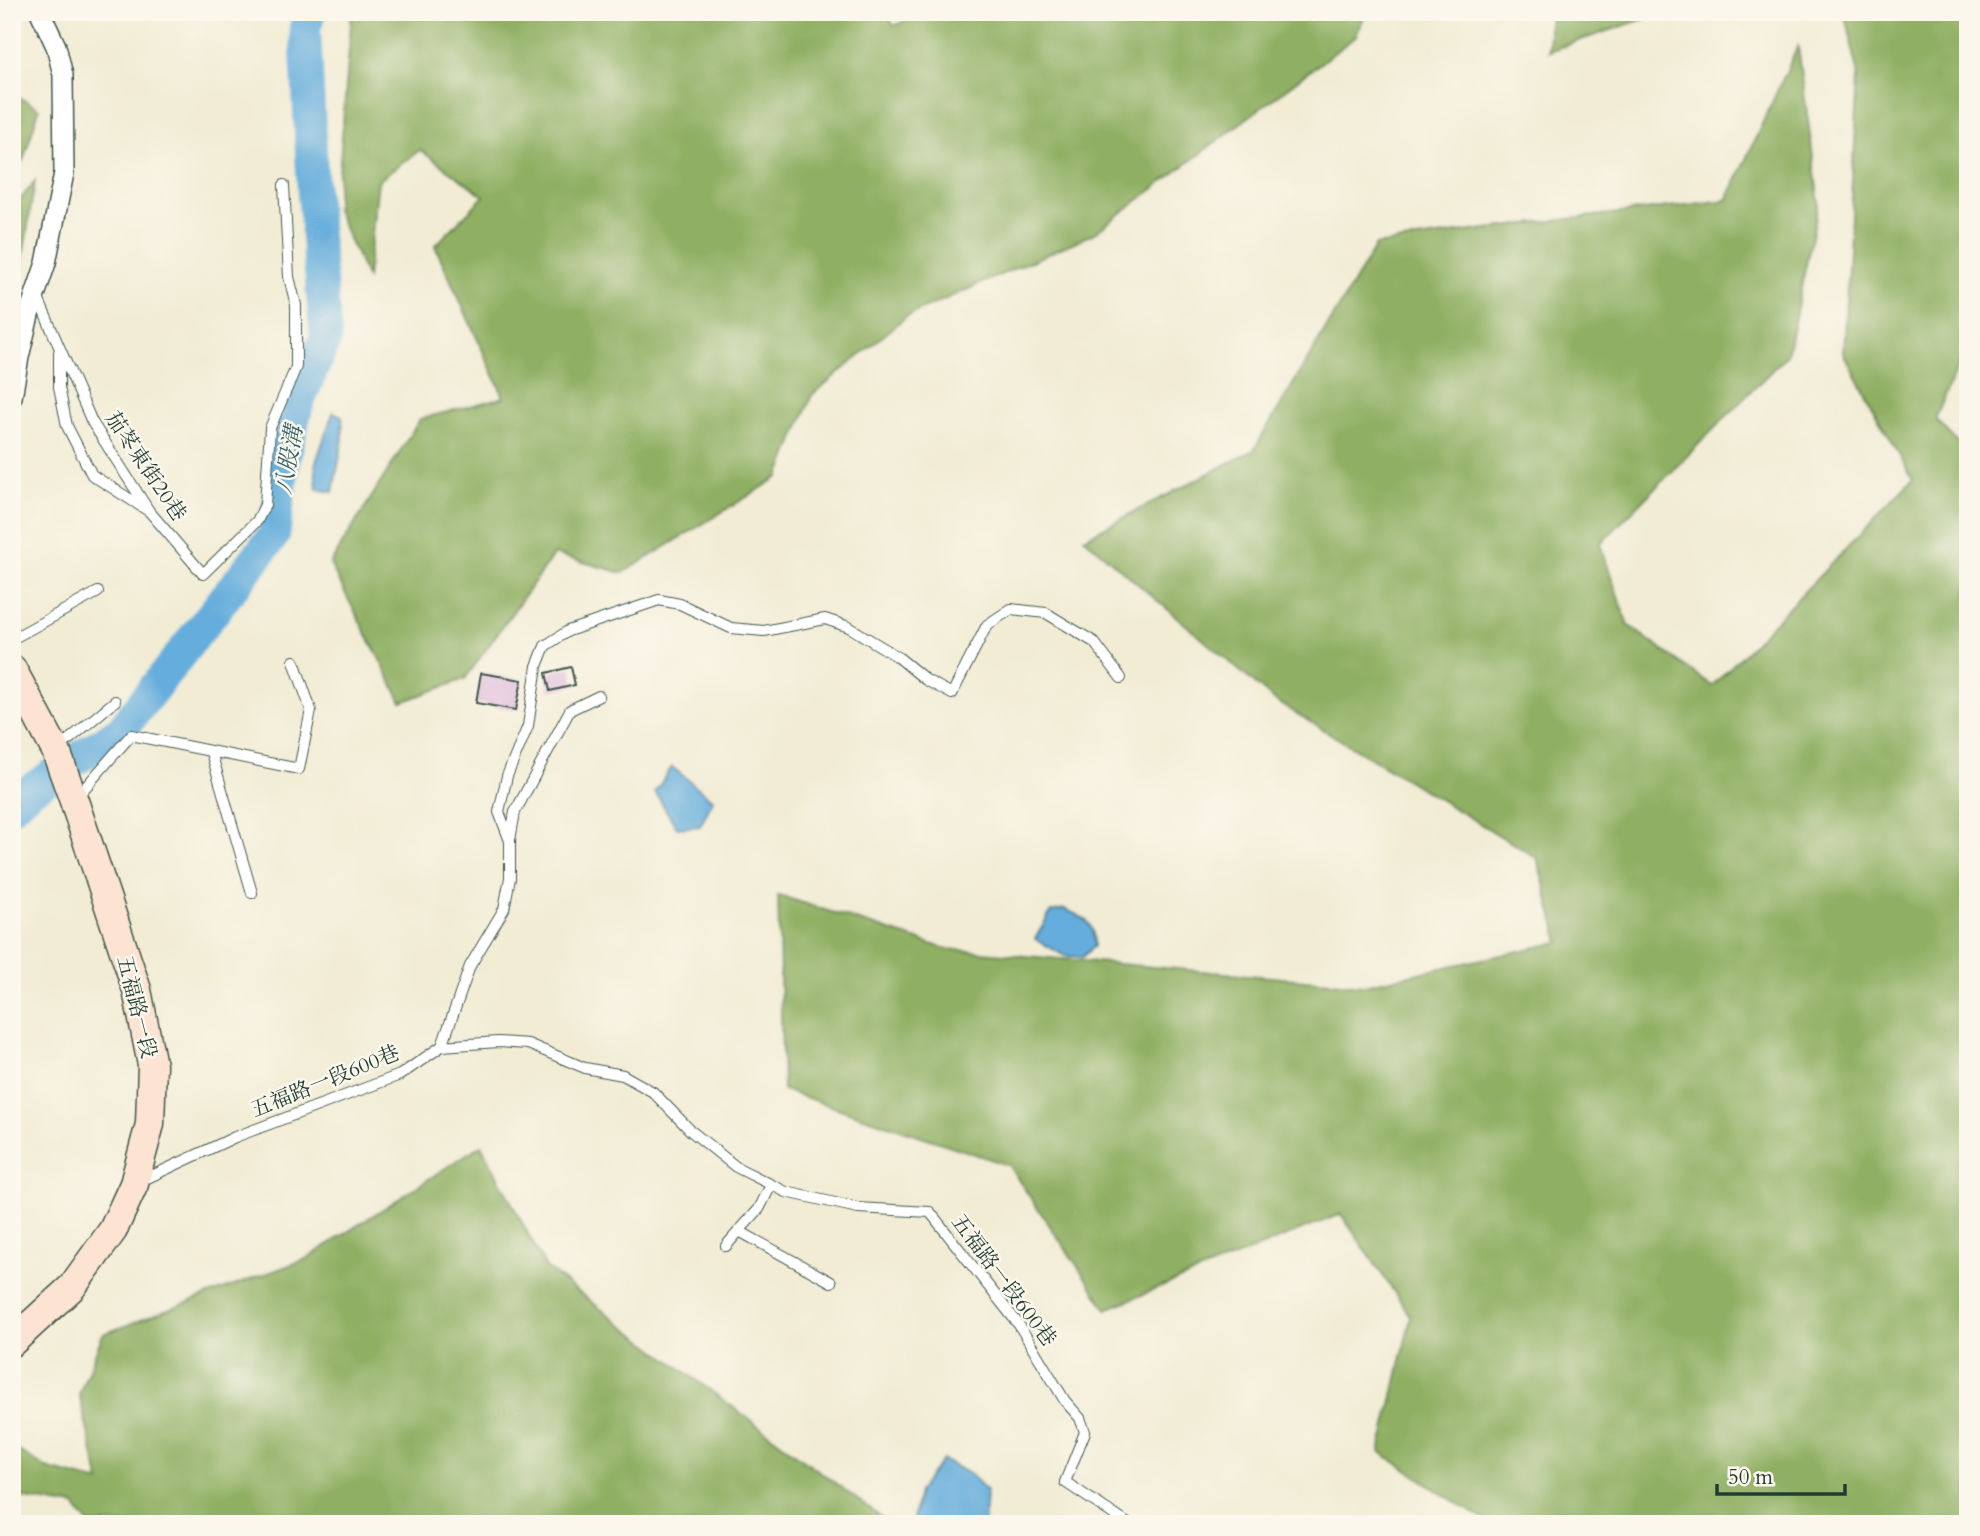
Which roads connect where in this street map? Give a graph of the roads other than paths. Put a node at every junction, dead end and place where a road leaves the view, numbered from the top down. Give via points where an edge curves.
1 (40, 12) edge
2 (284, 185) dead end
3 (36, 296) junction
4 (58, 344) junction
5 (12, 397) edge
6 (149, 511) junction
7 (98, 592) dead end
8 (12, 639) edge
9 (294, 661) dead end
10 (12, 669) edge
11 (1121, 678) dead end
12 (599, 696) dead end
13 (115, 701) dead end
14 (56, 751) junction
15 (211, 752) junction
16 (74, 801) junction
17 (510, 841) junction
18 (252, 893) dead end
19 (442, 1046) junction
20 (134, 1184) junction
21 (771, 1185) junction
22 (739, 1231) junction
23 (726, 1246) dead end
24 (831, 1282) dead end
25 (27, 1324) edge
26 (1128, 1524) edge

1 - 3 street via 63,75 64,173
2 - 6 lane, 茄苳東街20巷 via 289,277 296,305 296,367 270,428 265,505 257,521 202,574
3 - 4 lane, 茄苳東街20巷
3 - 5 street
4 - 6 lane, 茄苳東街20巷 via 92,422
4 - 6 lane via 67,426 92,475
7 - 8 lane
9 - 15 lane via 311,710 299,769
10 - 14 main road, 五福路一段
11 - 17 lane via 1094,642 1046,613 1010,609 987,625 952,694 849,627 825,619 765,631 731,628 680,604 659,600 568,631 545,646 537,666 528,726 507,776 499,812
12 - 17 lane via 570,710 515,811
13 - 14 lane
14 - 16 main road, 五福路一段
15 - 16 lane via 131,735
15 - 18 lane
16 - 20 main road, 五福路一段 via 137,990 152,1065 150,1124
17 - 19 lane via 504,909 470,966
19 - 20 lane, 五福路一段600巷 via 400,1075 235,1137
19 - 21 lane, 五福路一段600巷 via 528,1044 585,1068 623,1076 653,1093 736,1167
20 - 25 main road, 五福路一段 via 113,1230 72,1287
21 - 22 lane via 759,1209
21 - 26 lane, 五福路一段600巷 via 858,1208 930,1212 1019,1325 1080,1418 1085,1432 1065,1482
22 - 23 lane
22 - 24 lane

